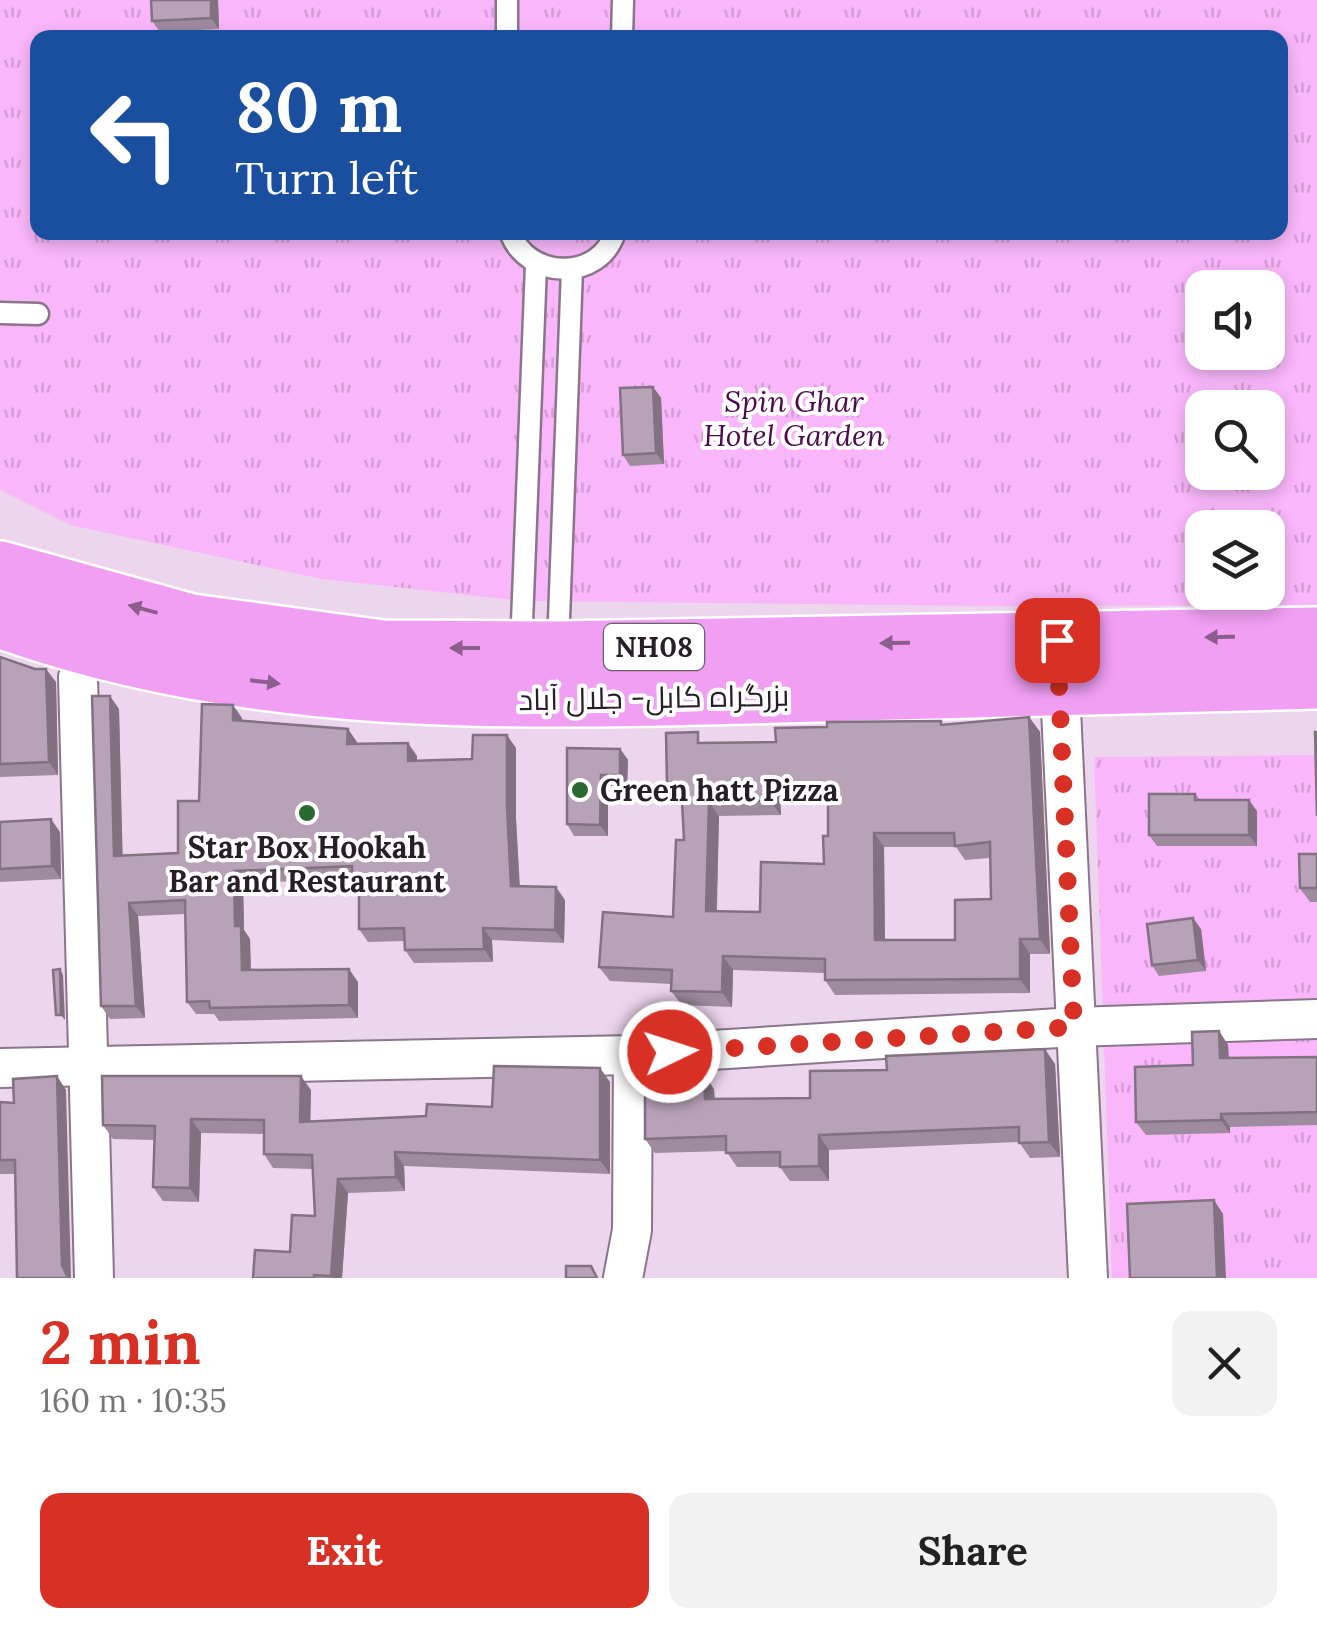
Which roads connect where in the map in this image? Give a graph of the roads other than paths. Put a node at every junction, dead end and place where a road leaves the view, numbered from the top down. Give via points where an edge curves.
1 (506, 0) edge
2 (622, 0) edge
3 (507, 30) edge
4 (622, 30) edge
5 (515, 240) edge
6 (612, 240) edge
7 (536, 265) junction
8 (572, 268) junction
9 (0, 313) edge
10 (38, 314) dead end
11 (0, 570) edge
12 (0, 620) edge
13 (1317, 635) edge
14 (539, 649) junction
15 (1059, 664) junction
16 (78, 678) dead end
17 (1317, 681) edge
18 (1317, 1020) edge
19 (1074, 1027) junction
20 (632, 1054) junction
21 (88, 1066) junction
22 (0, 1068) edge
23 (94, 1278) edge
24 (623, 1278) edge
25 (1088, 1278) edge

1 - 3 lane
2 - 4 lane
5 - 7 lane
6 - 8 lane via 595,262
7 - 8 lane
7 - 14 lane
8 - 14 lane
9 - 10 lane
14 -> 11 highway, بزرگراه کابل- جلال آباد / NH08 via 382,648 191,622
12 -> 15 highway, بزرگراه کابل- جلال آباد / NH08 via 132,658 255,682 385,696 535,702
13 -> 15 highway, بزرگراه کابل- جلال آباد / NH08
15 -> 14 highway, بزرگراه کابل- جلال آباد / NH08
15 - 17 highway, بزرگراه کابل- جلال آباد / NH08
15 - 19 street
16 - 21 street
18 - 19 street
19 - 20 street
19 - 25 street
20 - 21 street
20 - 24 street via 632,1230
21 - 22 street
21 - 23 street

